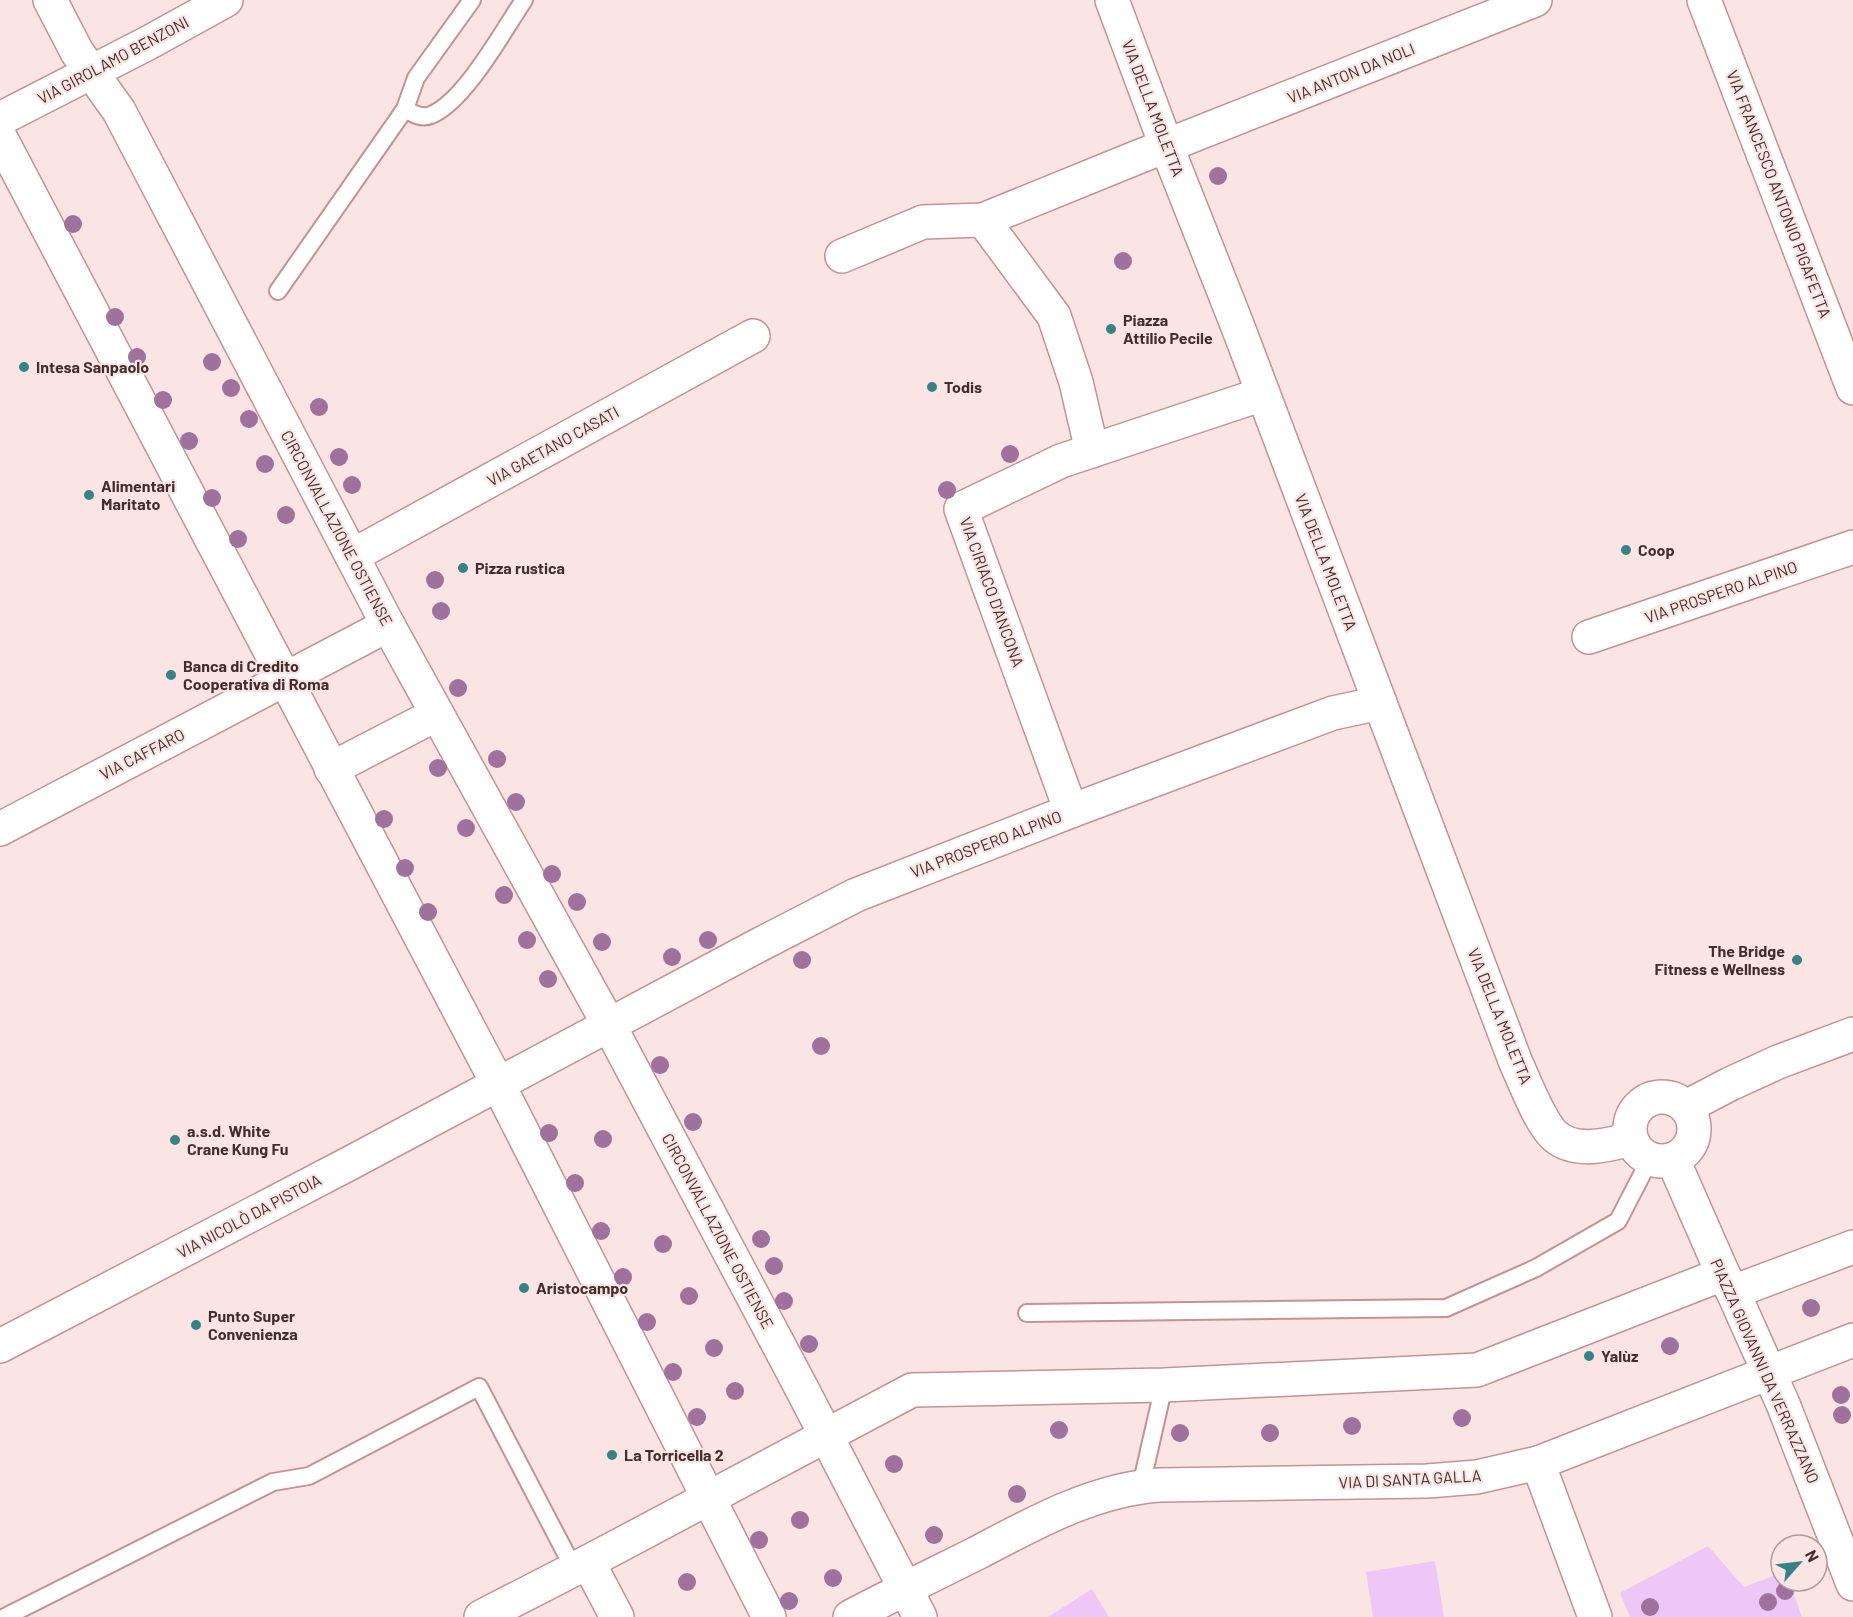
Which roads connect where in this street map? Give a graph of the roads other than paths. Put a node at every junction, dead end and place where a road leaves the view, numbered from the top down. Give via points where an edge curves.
1 (226, 0) edge
2 (472, 0) edge
3 (524, 0) edge
4 (1112, 0) edge
5 (1535, 0) edge
6 (1704, 0) edge
7 (57, 14) edge
8 (90, 72) junction
9 (405, 110) junction
10 (0, 120) edge
11 (0, 137) edge
12 (1167, 145) junction
13 (983, 220) junction
14 (842, 256) dead end
15 (278, 291) dead end
16 (753, 336) dead end
17 (1853, 388) edge
18 (1263, 394) junction
19 (1092, 450) junction
20 (1853, 547) edge
21 (352, 556) junction
22 (388, 625) junction
23 (1589, 637) dead end
24 (284, 679) junction
25 (1380, 703) junction
26 (437, 714) junction
27 (331, 769) junction
28 (1071, 811) junction
29 (0, 829) edge
30 (609, 1025) junction
31 (1853, 1034) edge
32 (498, 1084) junction
33 (1686, 1107) junction
34 (1651, 1153) junction
35 (1853, 1247) edge
36 (1728, 1283) junction
37 (1027, 1312) dead end
38 (1853, 1340) edge
39 (0, 1346) edge
40 (1769, 1371) junction
41 (1164, 1385) junction
42 (826, 1436) junction
43 (1538, 1463) junction
44 (1141, 1486) junction
45 (709, 1498) junction
46 (581, 1566) junction
47 (1853, 1584) edge
48 (913, 1603) edge
49 (5, 1617) edge
50 (481, 1617) edge
51 (617, 1617) edge
52 (769, 1617) edge
53 (850, 1617) edge
54 (1594, 1617) edge

1 - 8 street, VIA GIROLAMO BENZONI
2 - 9 lane via 416,78
3 - 9 lane via 466,87 429,116 415,116
4 - 12 street, VIA DELLA MOLETTA
5 - 12 street, VIA ANTON DA NOLI
6 - 17 street, VIA FRANCESCO ANTONIO PIGAFETTA
7 - 8 street, CIRCONVALLAZIONE OSTIENSE
8 - 10 street, VIA GIROLAMO BENZONI
8 - 21 street, CIRCONVALLAZIONE OSTIENSE via 119,111
9 - 15 lane
11 - 24 street
12 - 13 street
12 - 18 street, VIA DELLA MOLETTA
13 - 14 street via 923,222
13 - 19 street via 1054,316 1076,382
16 - 21 street, VIA GAETANO CASATI
18 - 19 street
18 - 25 street, VIA DELLA MOLETTA
19 - 28 street, VIA CIRIACO D'ANCONA via 961,509
20 - 23 street, VIA PROSPERO ALPINO
21 - 22 street, CIRCONVALLAZIONE OSTIENSE
22 - 24 street, VIA CAFFARO
22 - 26 street, CIRCONVALLAZIONE OSTIENSE
24 - 27 street
24 - 29 street, VIA CAFFARO
25 - 28 street, VIA PROSPERO ALPINO via 1333,713
25 - 34 street, VIA DELLA MOLETTA via 1516,1063 1544,1122 1557,1138 1572,1145 1611,1144
26 - 27 street
26 - 30 street, CIRCONVALLAZIONE OSTIENSE
27 - 32 street
28 - 30 street, VIA PROSPERO ALPINO via 856,895
30 - 32 street
30 - 42 street, CIRCONVALLAZIONE OSTIENSE
31 - 33 street via 1778,1062
32 - 39 street, VIA NICOLÒ DA PISTOIA
32 - 45 street
33 - 34 street via 1695,1127 1689,1147 1682,1155
33 - 34 street via 1678,1100 1656,1097 1637,1108 1630,1128
34 - 36 street, PIAZZA GIOVANNI DA VERRAZZANO
34 - 37 lane via 1618,1221 1536,1268 1446,1308
35 - 36 street
36 - 40 street, PIAZZA GIOVANNI DA VERRAZZANO
36 - 41 street via 1477,1370
38 - 40 street, VIA DI SANTA GALLA
40 - 43 street, VIA DI SANTA GALLA
40 - 47 street, PIAZZA GIOVANNI DA VERRAZZANO
41 - 42 street via 912,1390
41 - 44 lane
42 - 45 street
42 - 48 street, CIRCONVALLAZIONE OSTIENSE
43 - 44 street, VIA DI SANTA GALLA via 1477,1477 1427,1481
43 - 54 street
44 - 48 street, VIA DI SANTA GALLA via 1106,1494 1014,1533
45 - 46 street
45 - 52 street
46 - 49 lane via 479,1387 309,1476 273,1482
46 - 50 street
46 - 51 street
48 - 53 street

